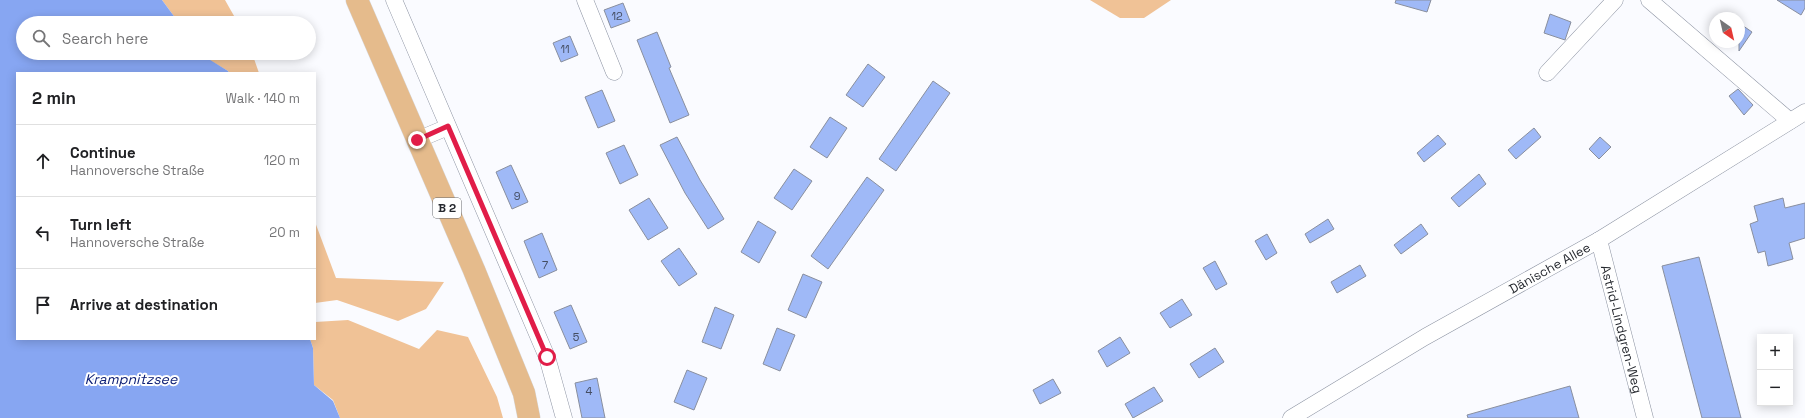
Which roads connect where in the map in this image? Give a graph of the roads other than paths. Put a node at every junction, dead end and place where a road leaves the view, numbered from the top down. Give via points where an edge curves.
1 (357, 0) edge
2 (394, 0) edge
3 (585, 0) edge
4 (1614, 0) edge
5 (1649, 0) edge
6 (614, 72) dead end
7 (1547, 72) dead end
8 (1805, 112) edge
9 (1790, 121) junction
10 (448, 126) junction
11 (417, 140) junction
12 (1598, 240) junction
13 (529, 418) edge
14 (564, 418) edge
15 (1291, 418) edge
16 (1645, 418) edge

1 - 11 main road, B 2
2 - 10 street
3 - 6 street
4 - 7 street
5 - 9 street
8 - 9 street, Dänische Allee
9 - 12 street, Dänische Allee
10 - 11 street
10 - 14 street via 547,357
11 - 13 main road, B 2 via 524,393
12 - 15 street, Dänische Allee via 1425,337
12 - 16 street, Astrid-Lindgren-Weg

